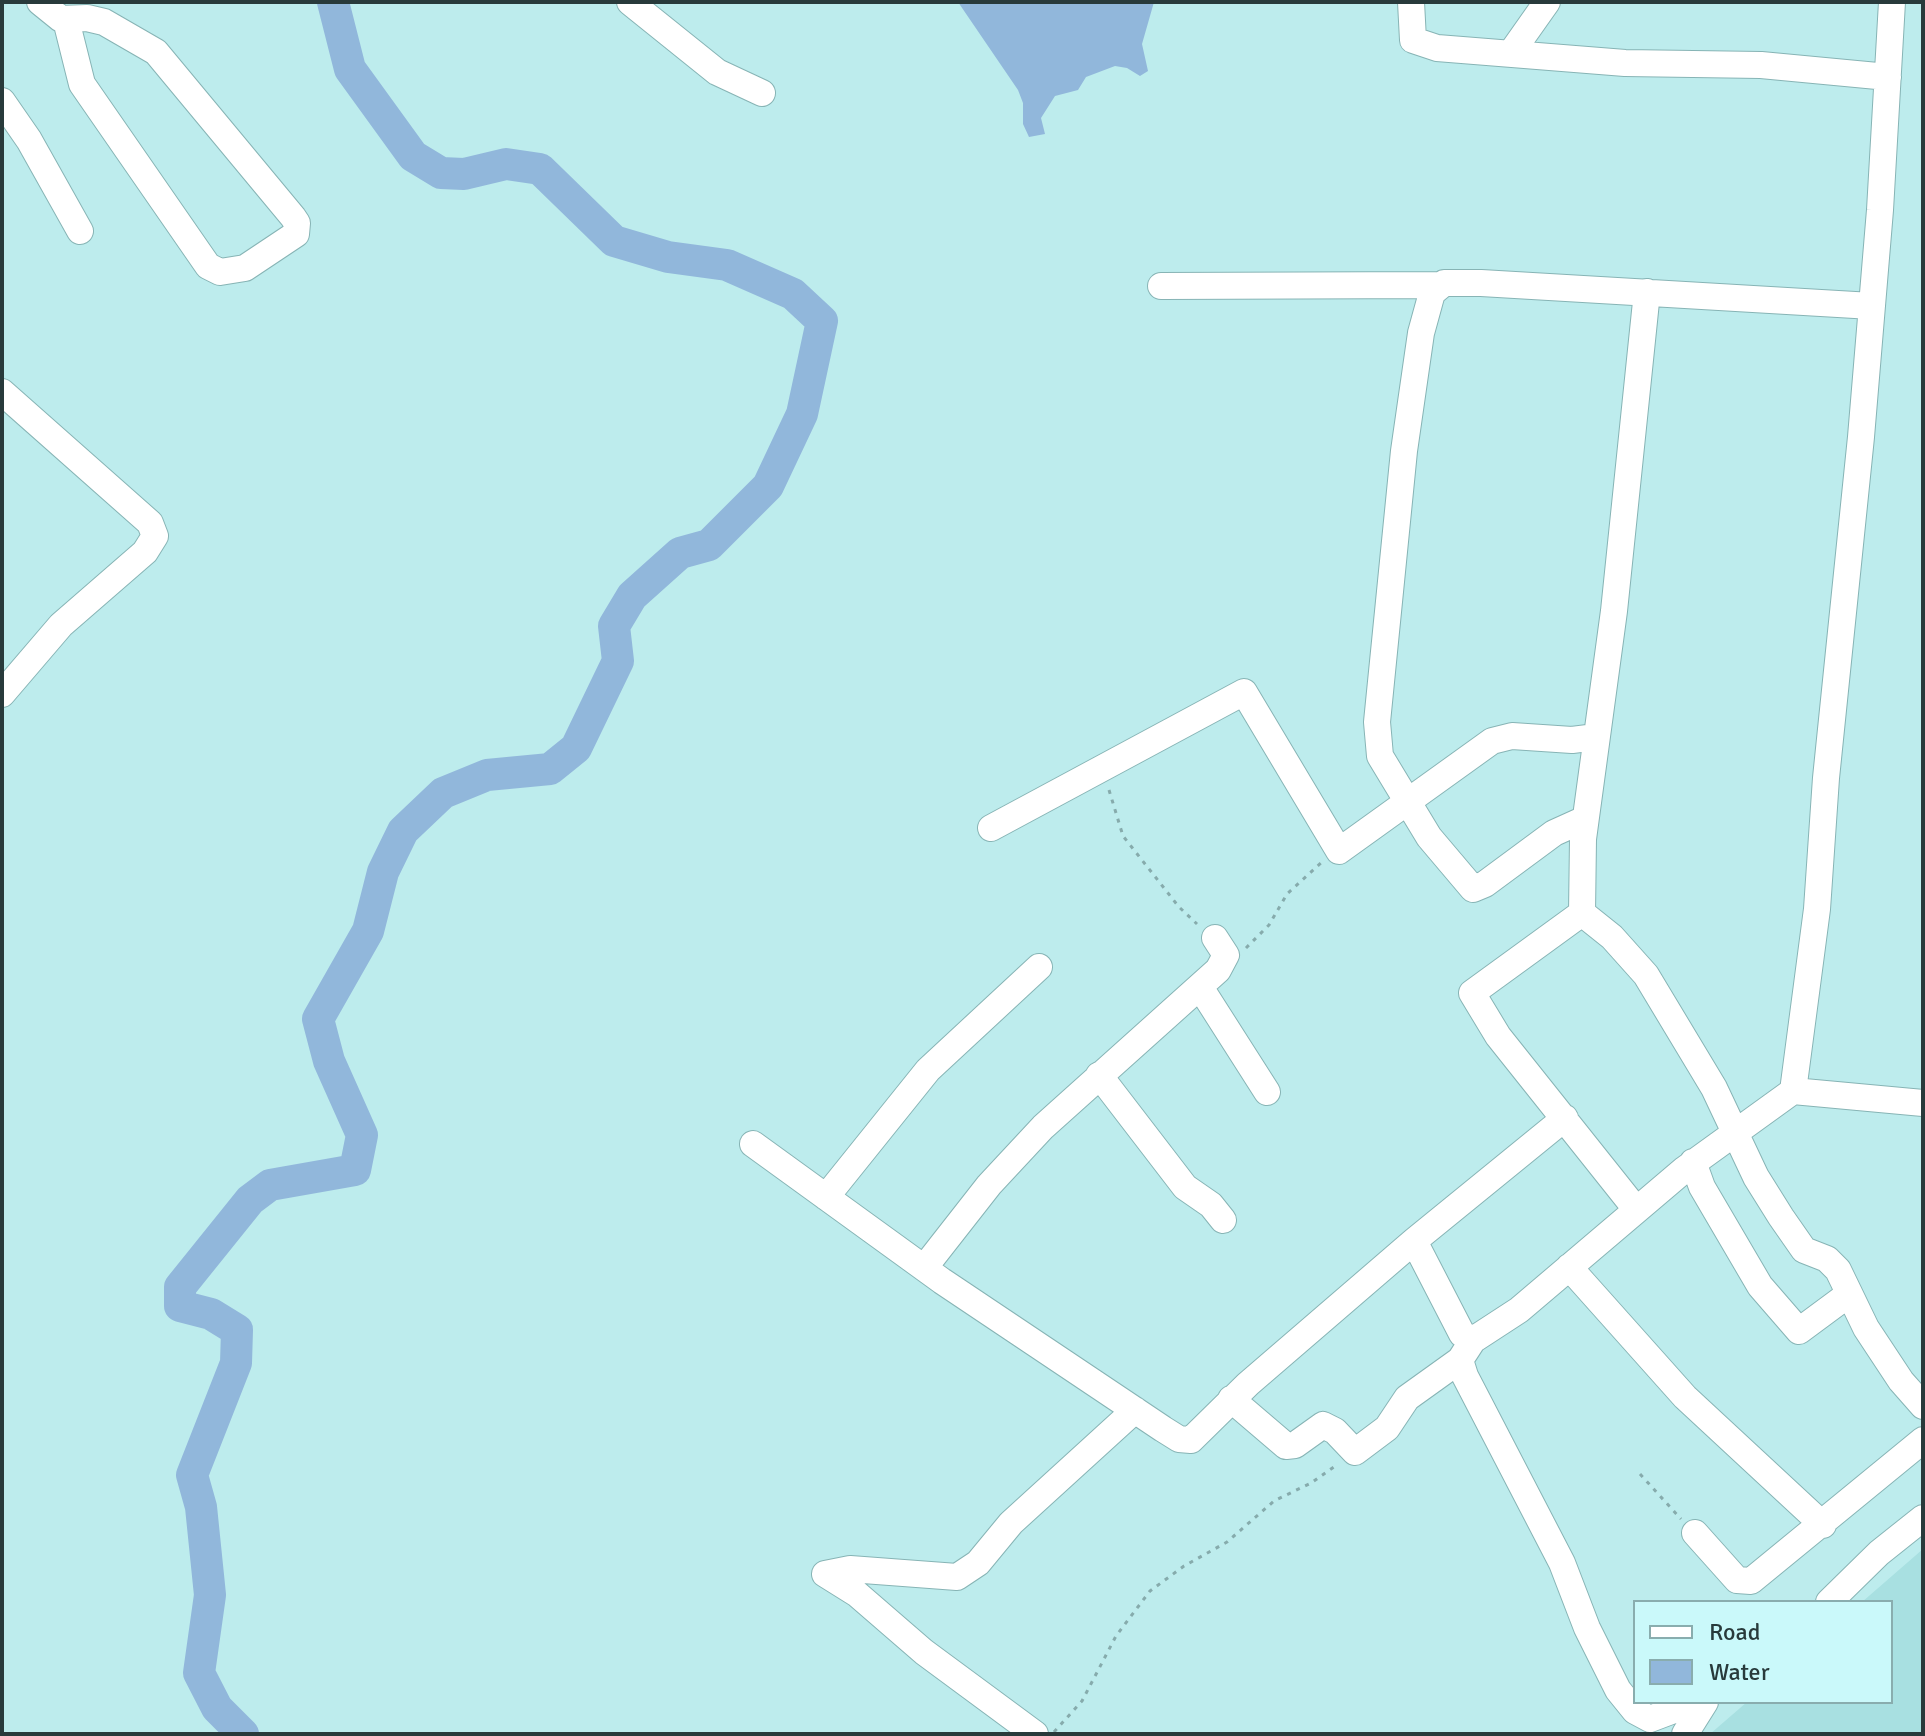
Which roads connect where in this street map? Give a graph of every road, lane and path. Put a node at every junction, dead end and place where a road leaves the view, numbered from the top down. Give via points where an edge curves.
1 (40, 2) edge
2 (630, 2) edge
3 (1411, 2) edge
4 (1547, 2) edge
5 (1892, 2) edge
6 (66, 20) junction
7 (1511, 53) junction
8 (1888, 77) junction
9 (762, 93) dead end
10 (2, 101) edge
11 (80, 231) dead end
12 (1439, 285) junction
13 (1161, 286) dead end
14 (1647, 292) junction
15 (1872, 306) junction
16 (2, 392) edge
17 (2, 694) edge
18 (1596, 737) junction
19 (1105, 766) junction
20 (1408, 799) junction
21 (1585, 819) junction
22 (991, 828) dead end
23 (1339, 851) junction
24 (1582, 913) junction
25 (1220, 949) junction
26 (1039, 967) dead end
27 (1200, 987) junction
28 (1099, 1075) junction
29 (1793, 1091) junction
30 (1267, 1092) dead end
31 (1923, 1103) edge
32 (1565, 1118) junction
33 (1734, 1131) junction
34 (753, 1144) dead end
35 (1693, 1162) junction
36 (826, 1197) junction
37 (1635, 1208) junction
38 (1223, 1220) dead end
39 (1414, 1241) junction
40 (1569, 1267) junction
41 (924, 1268) junction
42 (1849, 1294) junction
43 (1466, 1350) junction
44 (1231, 1399) junction
45 (1923, 1406) edge
46 (1135, 1410) junction
47 (1923, 1440) edge
48 (1355, 1452) junction
49 (1640, 1474) dead end
50 (1923, 1518) edge
51 (1823, 1525) junction
52 (1695, 1533) joint
53 (1831, 1600) edge
54 (1690, 1704) edge
55 (1704, 1704) edge
56 (1035, 1734) edge
57 (1051, 1734) edge
58 (1685, 1734) edge

1 - 6 street
2 - 9 street via 717,72
3 - 7 street via 1413,40 1448,49
4 - 7 street
5 - 8 street
6 - 6 street via 82,84 208,266 220,272 245,268 296,234 293,217 156,52 104,22
7 - 8 street
8 - 15 street
10 - 11 street
12 - 13 street
12 - 14 street
12 - 20 street via 1421,333 1404,451 1377,722 1380,756
14 - 15 street
14 - 18 street
15 - 29 street via 1817,909
16 - 17 street via 150,523 155,536 145,552 61,625
18 - 20 street via 1500,738
18 - 21 street
19 - 22 street
19 - 23 street via 1244,692
19 - 25 path via 1123,836
20 - 21 street via 1438,850 1475,889 1554,833
20 - 23 street
21 - 24 street
23 - 25 path via 1287,894 1258,939
24 - 32 street via 1472,993 1498,1036
24 - 33 street via 1646,975
25 - 27 street
26 - 36 street via 928,1070
27 - 28 street
27 - 30 street
28 - 38 street via 1185,1187
28 - 41 street via 1020,1150
29 - 31 street
29 - 33 street
32 - 37 street
32 - 39 street
33 - 35 street
33 - 42 street via 1799,1245 1833,1263
34 - 36 street
35 - 37 street
35 - 42 street via 1760,1286 1799,1331
36 - 41 street
37 - 40 street
39 - 43 street
39 - 44 street
40 - 43 street
40 - 51 street via 1685,1397
41 - 46 street
42 - 45 street via 1892,1368
43 - 48 street via 1407,1398 1387,1428
43 - 54 street via 1465,1376 1626,1701 1650,1719
44 - 46 street via 1191,1440 1179,1439
44 - 48 street via 1280,1444 1290,1447 1323,1425
46 - 56 street via 1011,1523 978,1563 957,1577 850,1569 825,1574
47 - 51 street
48 - 57 path via 1274,1501 1227,1542 1150,1591 1116,1636 1082,1701
49 - 52 path
50 - 53 street
51 - 52 street via 1746,1583 1732,1575
55 - 58 street

